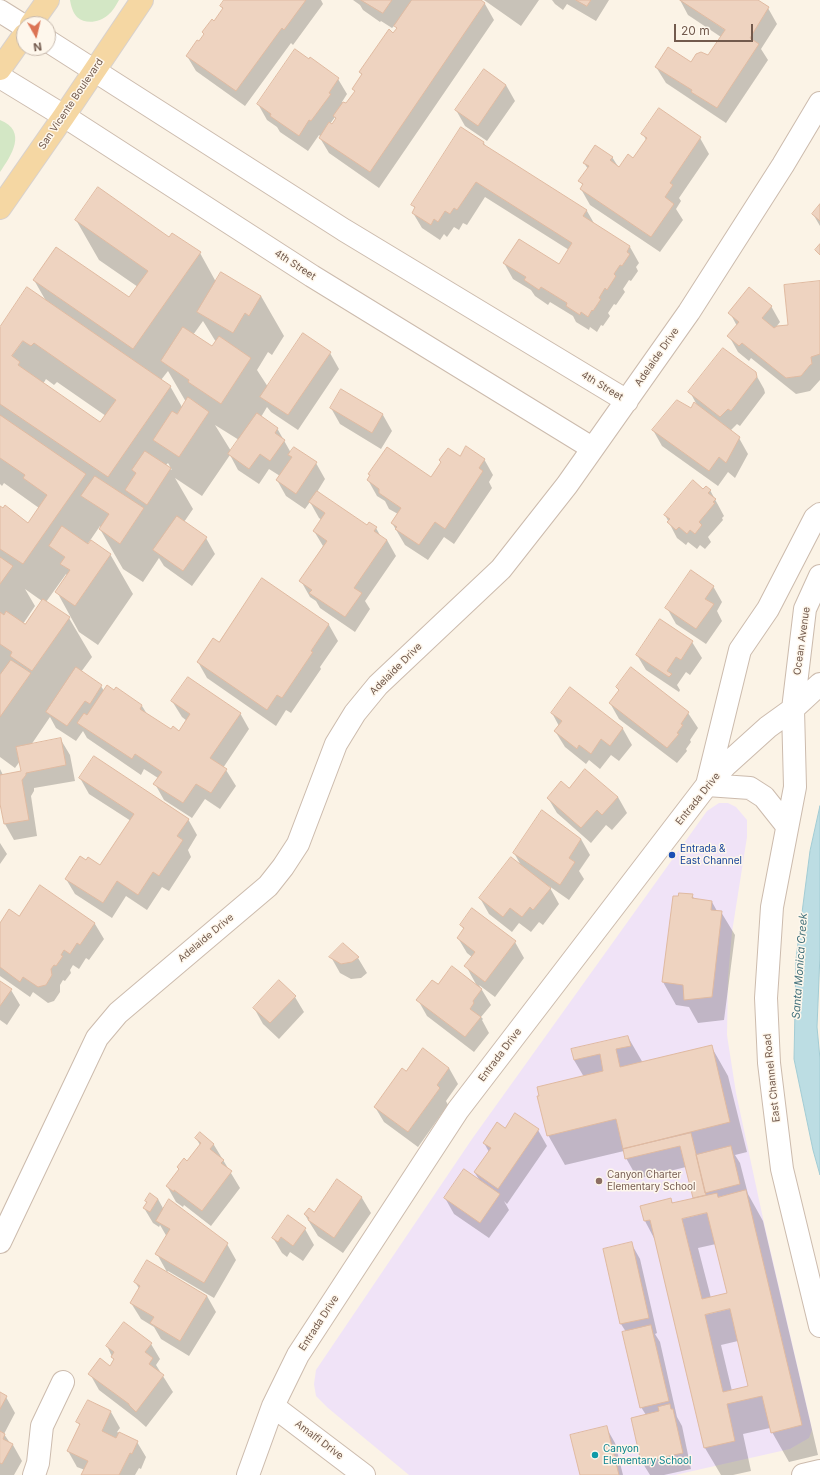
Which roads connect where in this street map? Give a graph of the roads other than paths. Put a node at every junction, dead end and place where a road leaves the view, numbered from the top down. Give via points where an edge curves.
1 (48, 0) edge
2 (142, 0) edge
3 (0, 11) edge
4 (37, 16) edge
5 (16, 21) edge
6 (16, 46) edge
7 (56, 46) edge
8 (0, 69) edge
9 (94, 70) junction
10 (0, 77) edge
11 (820, 103) edge
12 (64, 116) junction
13 (0, 208) edge
14 (627, 401) junction
15 (592, 448) junction
16 (820, 514) edge
17 (820, 576) edge
18 (820, 684) edge
19 (820, 705) edge
20 (793, 710) junction
21 (707, 785) junction
22 (787, 826) junction
23 (0, 1242) edge
24 (820, 1326) edge
25 (63, 1382) dead end
26 (273, 1406) junction
27 (820, 1471) edge
28 (34, 1475) edge
29 (248, 1475) edge
30 (364, 1475) edge
31 (802, 1475) edge

1 - 4 main road
2 - 9 main road, San Vicente Boulevard
3 - 5 street
6 - 8 main road
7 - 9 street, 4th Street
9 - 12 main road, San Vicente Boulevard
9 - 14 street, 4th Street via 344,230
10 - 12 street, 4th Street
11 - 14 street, Adelaide Drive via 689,312
12 - 13 main road, San Vicente Boulevard
12 - 15 street, 4th Street via 312,276
14 - 15 street, Adelaide Drive
15 - 23 street, Adelaide Drive via 567,485 501,569 378,685 356,713 336,744 298,844 268,886 118,1014 98,1038
16 - 21 street via 815,518 768,609 740,650
17 - 20 street, Ocean Avenue via 805,609
18 - 20 street, Entrada Drive
19 - 20 street
20 - 21 street, Entrada Drive via 768,727
20 - 22 street, East Channel Road via 795,787
21 - 22 street via 750,788 764,797
21 - 26 street, Entrada Drive via 458,1110 298,1355
22 - 24 street, East Channel Road via 772,907 766,998 769,1063 782,1168
25 - 28 street via 42,1426 38,1463
26 - 29 street, Entrada Drive
26 - 30 street, Amalfi Drive
27 - 31 street

